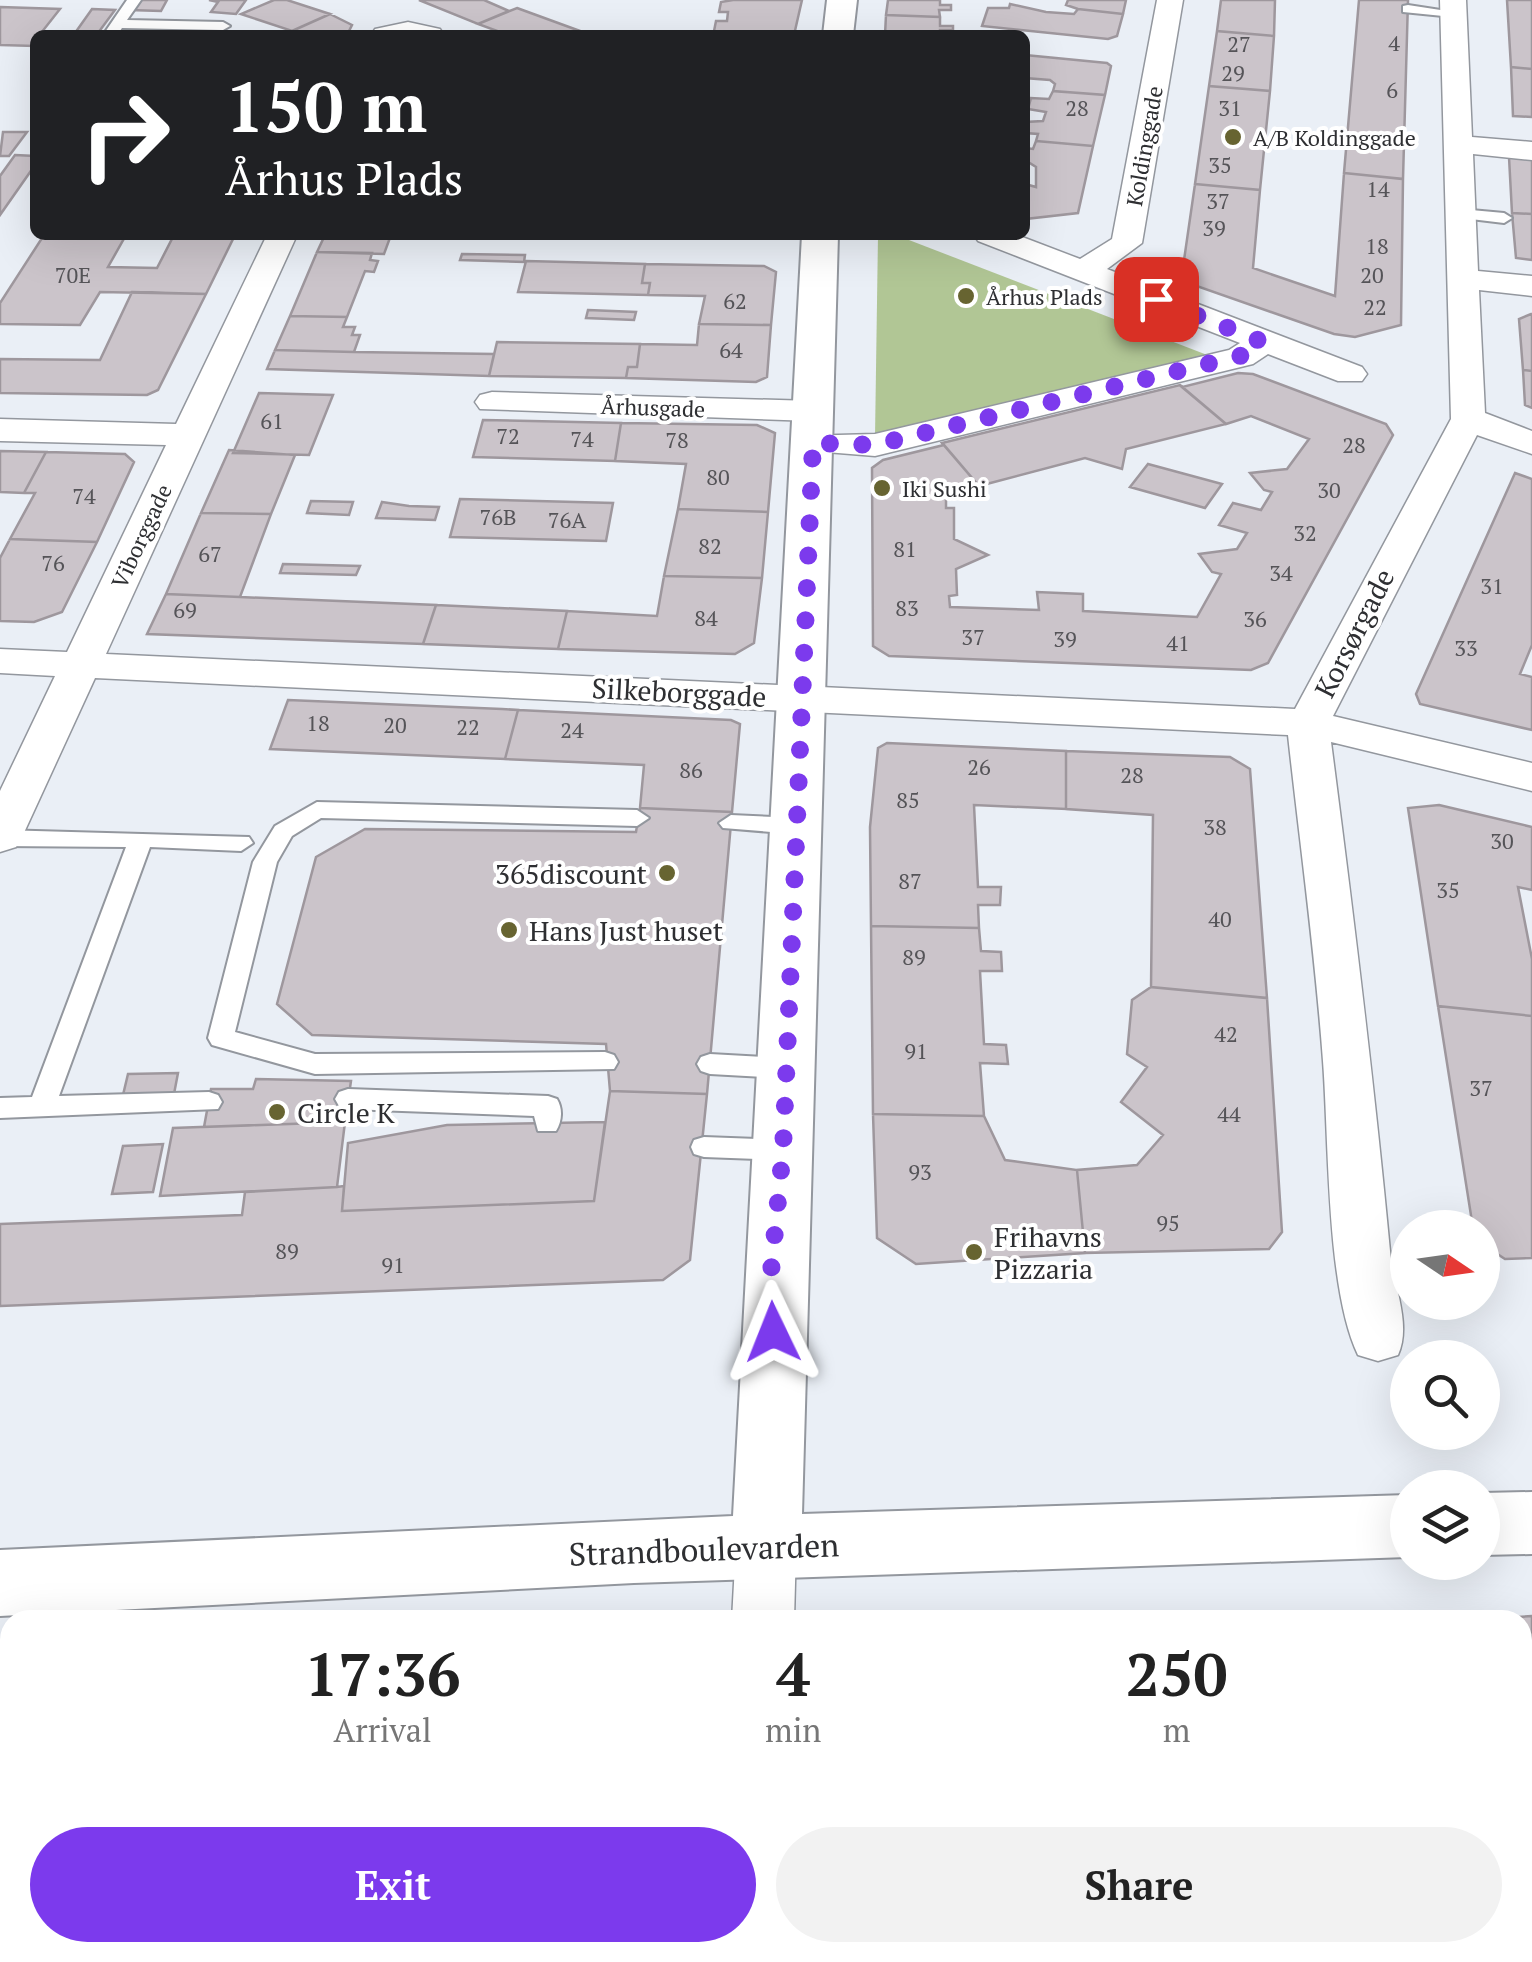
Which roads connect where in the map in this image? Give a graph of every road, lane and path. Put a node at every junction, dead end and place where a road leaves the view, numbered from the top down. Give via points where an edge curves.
1 (134, 0) edge
2 (842, 0) edge
3 (1170, 0) edge
4 (1453, 6) edge
5 (1408, 9) dead end
6 (223, 26) dead end
7 (114, 29) edge
8 (839, 30) edge
9 (1532, 126) edge
10 (1459, 132) junction
11 (1532, 151) edge
12 (1460, 214) junction
13 (1504, 218) dead end
14 (280, 240) edge
15 (820, 240) edge
16 (1003, 240) edge
17 (1084, 270) junction
18 (1462, 279) junction
19 (1532, 286) edge
20 (1263, 342) junction
21 (1350, 374) dead end
22 (492, 402) dead end
23 (1468, 419) junction
24 (813, 427) junction
25 (0, 430) edge
26 (187, 434) junction
27 (1532, 442) edge
28 (0, 661) edge
29 (82, 665) junction
30 (801, 698) junction
31 (1308, 724) junction
32 (1532, 777) edge
33 (637, 818) dead end
34 (731, 823) dead end
35 (796, 826) junction
36 (0, 838) edge
37 (141, 838) junction
38 (241, 842) dead end
39 (604, 1062) dead end
40 (710, 1064) dead end
41 (785, 1068) junction
42 (348, 1100) dead end
43 (209, 1102) dead end
44 (42, 1106) junction
45 (0, 1108) edge
46 (547, 1124) dead end
47 (704, 1147) dead end
48 (783, 1150) junction
49 (1378, 1338) dead end
50 (1532, 1523) edge
51 (1500, 1524) edge
52 (1390, 1527) edge
53 (766, 1546) junction
54 (0, 1582) edge
55 (763, 1610) edge

1 - 7 lane
2 - 8 street
3 - 17 street, Koldinggade via 1127,243
4 - 5 lane
4 - 10 street
6 - 7 lane
9 - 10 street
10 - 11 street
10 - 12 street
12 - 13 lane
12 - 18 street
14 - 26 street, Viborggade
15 - 24 street
16 - 17 street
17 - 20 street
18 - 19 street
18 - 23 street
20 - 21 street
20 - 24 street via 1240,356 875,445
22 - 24 street, Århusgade
23 - 27 street
23 - 31 street, Korsørgade
24 - 30 street
25 - 26 street
26 - 29 street, Viborggade
28 - 29 street, Silkeborggade
29 - 30 street, Silkeborggade
29 - 36 street, Viborggade
30 - 31 street, Silkeborggade
30 - 35 street
31 - 32 street, Silkeborggade
31 - 49 street, Korsørgade
33 - 39 lane via 317,810 283,831 266,862 221,1038 315,1064
34 - 35 lane
35 - 41 street
36 - 37 lane
37 - 38 lane
37 - 44 lane
40 - 41 lane
41 - 48 street
42 - 46 lane via 548,1106
43 - 44 lane
44 - 45 lane
47 - 48 lane
48 - 53 street via 771,1272
50 - 51 street
52 - 53 street, Strandboulevarden
53 - 54 street, Strandboulevarden
53 - 55 street

